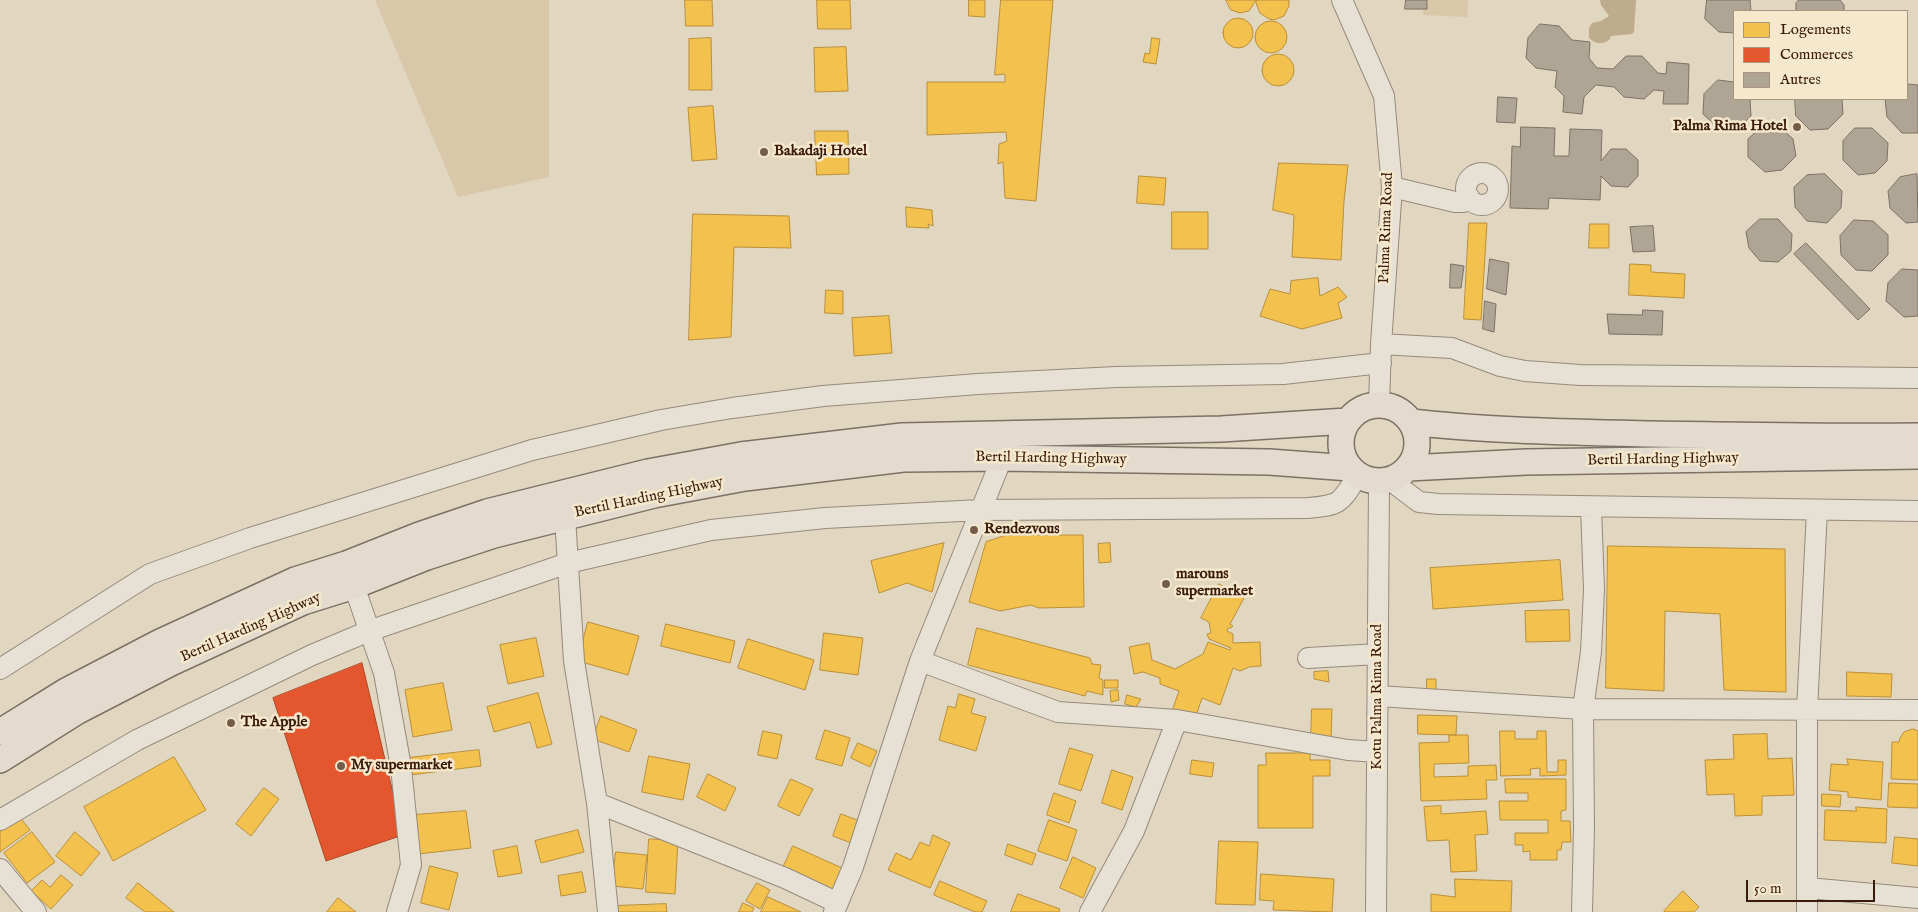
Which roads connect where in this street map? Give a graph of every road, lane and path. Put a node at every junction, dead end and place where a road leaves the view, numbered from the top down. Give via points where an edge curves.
1 (1342, 0) edge
2 (1392, 187) junction
3 (1469, 197) dead end
4 (1381, 354) junction
5 (1918, 378) edge
6 (1380, 405) junction
7 (1347, 421) junction
8 (1411, 422) junction
9 (1918, 436) edge
10 (1918, 456) edge
11 (1002, 458) junction
12 (1377, 475) junction
13 (1591, 507) junction
14 (980, 510) junction
15 (1816, 510) junction
16 (1918, 511) edge
17 (564, 517) junction
18 (568, 563) junction
19 (354, 586) junction
20 (370, 631) junction
21 (1378, 654) junction
22 (1308, 658) dead end
23 (920, 661) junction
24 (0, 669) edge
25 (1378, 696) junction
26 (1583, 709) junction
27 (1807, 710) junction
28 (1918, 710) edge
29 (1177, 720) junction
30 (0, 732) edge
31 (1377, 752) junction
32 (0, 760) edge
33 (597, 802) junction
34 (0, 820) edge
35 (0, 869) edge
36 (1808, 888) junction
37 (1918, 898) edge
38 (836, 907) edge
39 (36, 912) edge
40 (397, 912) edge
41 (608, 912) edge
42 (1090, 912) edge
43 (1376, 912) edge
44 (1582, 912) edge
45 (1808, 912) edge

1 - 2 street, Palma Rima Road via 1384,96
2 - 3 street via 1455,202 1463,202
2 - 4 street, Palma Rima Road
4 - 5 street via 1452,348 1525,372 1562,374
4 - 6 street, Palma Rima Road
4 - 24 street via 1283,374 978,384 852,394 661,420 532,450 250,538 150,574
6 - 7 main road, Bertil Harding Highway via 1361,409
6 - 8 main road, Bertil Harding Highway via 1397,410
7 - 12 main road via 1341,448 1344,459
7 - 30 main road, Bertil Harding Highway via 1221,429 902,436 741,455 648,472 487,512 295,580 152,646 66,691
8 - 9 main road, Bertil Harding Highway via 1474,429 1577,432
8 - 12 main road via 1417,448 1414,459
10 - 12 main road, Bertil Harding Highway via 1526,462
11 - 12 main road, Bertil Harding Highway via 1269,462
11 - 14 street
11 - 17 main road, Bertil Harding Highway via 903,459 745,478 654,495
12 - 13 street via 1419,502
12 - 14 street via 1330,506 1308,508
12 - 21 street, Kotu Palma Rima Road
13 - 15 street
13 - 26 street via 1594,590 1591,652
14 - 18 street via 824,518 711,530
14 - 23 street
15 - 16 street
15 - 27 street
17 - 18 street
17 - 19 main road, Bertil Harding Highway via 427,557
18 - 20 street
18 - 33 street via 574,661
19 - 20 street
19 - 32 main road, Bertil Harding Highway via 303,602 171,663 78,711
20 - 34 street via 312,655 137,740
20 - 40 street via 384,673 399,757 411,865
21 - 22 street
21 - 25 street, Kotu Palma Rima Road
23 - 29 street via 1058,712
23 - 38 street via 853,867
25 - 26 street
25 - 31 street, Kotu Palma Rima Road
26 - 27 street
26 - 44 street
27 - 28 street
27 - 36 street
29 - 31 street via 1348,750
29 - 42 street via 1134,831
31 - 43 street, Kotu Palma Rima Road
33 - 38 street via 785,878
33 - 41 street
35 - 39 street
36 - 37 street
36 - 45 street

